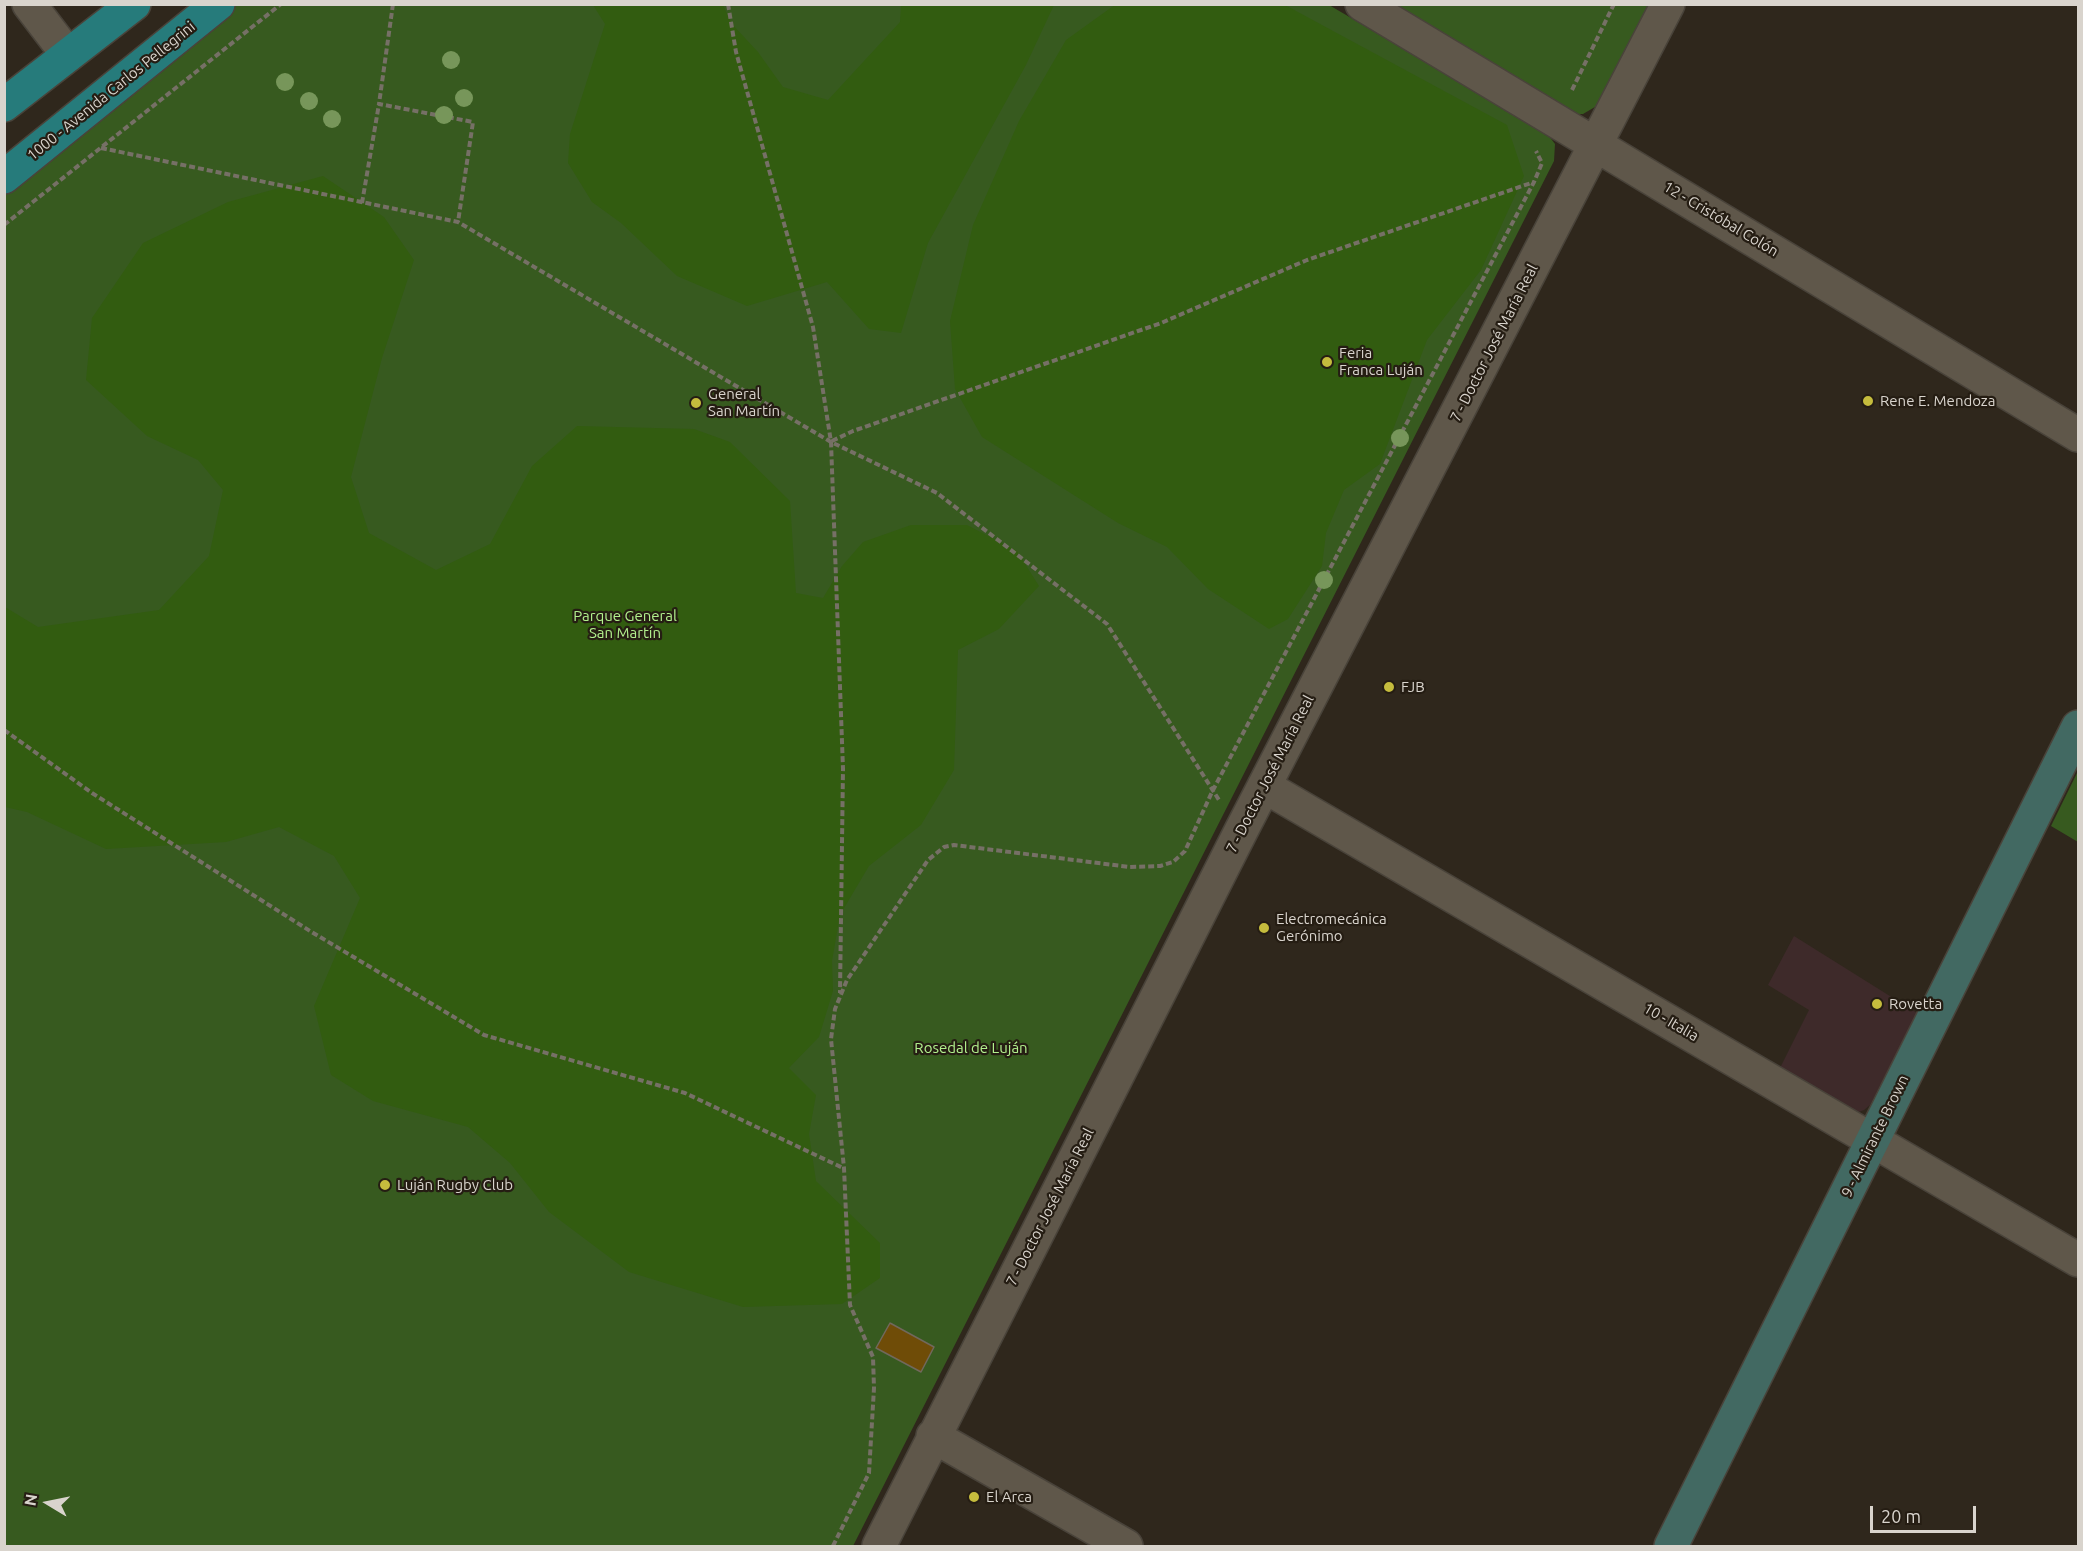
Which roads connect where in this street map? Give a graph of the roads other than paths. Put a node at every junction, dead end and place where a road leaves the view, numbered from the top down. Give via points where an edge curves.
1 (29, 4) edge
2 (135, 4) edge
3 (218, 4) edge
4 (1362, 4) edge
5 (1668, 4) edge
6 (68, 55) junction
7 (4, 105) edge
8 (1597, 144) junction
9 (4, 177) edge
10 (2079, 435) edge
11 (2079, 727) edge
12 (1264, 786) junction
13 (1873, 1139) junction
14 (2079, 1260) edge
15 (933, 1437) junction
16 (879, 1546) edge
17 (1126, 1546) edge
18 (1671, 1546) edge

1 - 6 street
2 - 6 main road
3 - 9 main road, 1000 - Avenida Carlos Pellegrini
4 - 8 street, 12 - Cristóbal Colón
5 - 8 street, 7 - Doctor José María Real
6 - 7 main road
8 - 10 street, 12 - Cristóbal Colón
8 - 12 street, 7 - Doctor José María Real
11 - 13 street, 9 - Almirante Brown
12 - 13 street, 10 - Italia
12 - 15 street, 7 - Doctor José María Real
13 - 14 street, 10 - Italia
13 - 18 street, 9 - Almirante Brown
15 - 16 street, 7 - Doctor José María Real
15 - 17 street

